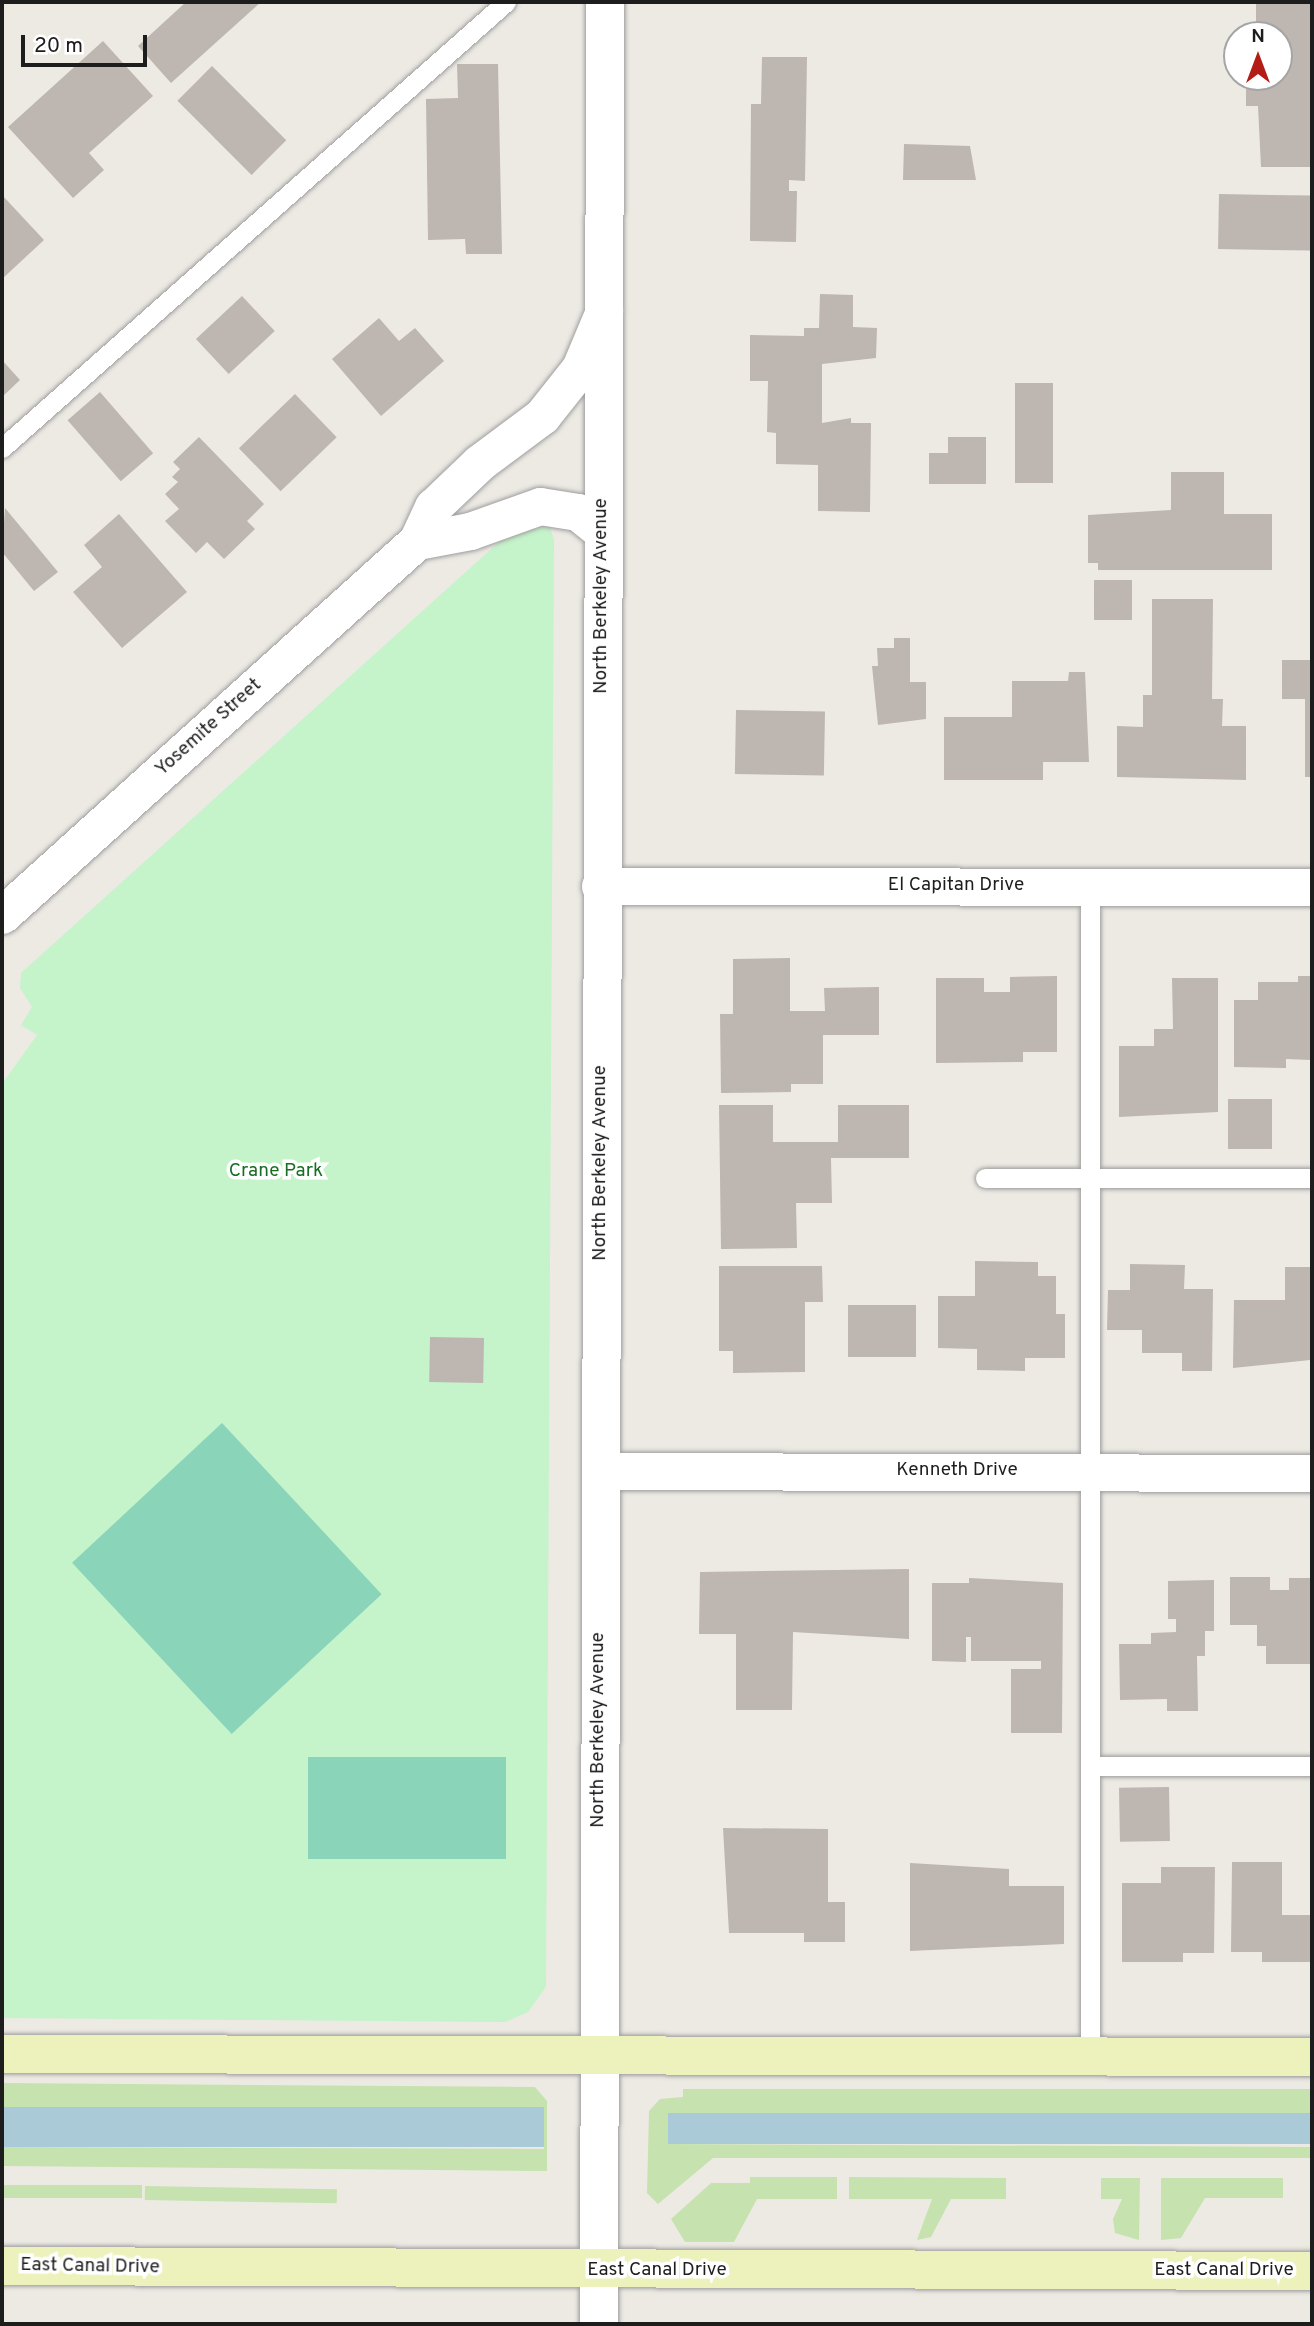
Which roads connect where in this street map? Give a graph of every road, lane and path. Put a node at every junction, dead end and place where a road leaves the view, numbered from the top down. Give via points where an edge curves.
1 (506, 2) edge
2 (605, 2) edge
3 (604, 311) junction
4 (2, 448) edge
5 (603, 532) junction
6 (417, 541) junction
7 (600, 886) junction
8 (1090, 887) junction
9 (1312, 887) edge
10 (2, 915) edge
11 (985, 1178) dead end
12 (1090, 1178) junction
13 (1312, 1178) edge
14 (601, 1471) junction
15 (1090, 1472) junction
16 (1312, 1473) edge
17 (1090, 1766) junction
18 (1312, 1766) edge
19 (2, 2054) edge
20 (598, 2057) junction
21 (1090, 2057) junction
22 (1312, 2057) edge
23 (2, 2266) edge
24 (599, 2271) junction
25 (1312, 2272) edge
26 (599, 2324) edge

1 - 4 lane
2 - 3 street, North Berkeley Avenue
3 - 5 street, North Berkeley Avenue
3 - 6 street, Yosemite Street via 580,368 548,411 433,507
5 - 6 street via 578,512 540,506 470,531
5 - 7 street, North Berkeley Avenue
6 - 10 street, Yosemite Street
7 - 8 street, El Capitan Drive
7 - 14 street, North Berkeley Avenue
8 - 9 street, El Capitan Drive
8 - 12 lane
11 - 12 lane
12 - 13 lane
12 - 15 lane
14 - 15 street, Kenneth Drive
14 - 20 street, North Berkeley Avenue
15 - 16 street, Kenneth Drive
15 - 17 lane
17 - 18 lane
17 - 21 lane
19 - 20 main road
20 - 21 main road
20 - 24 street, North Berkeley Avenue
21 - 22 main road
23 - 24 main road, East Canal Drive
24 - 25 main road, East Canal Drive
24 - 26 street, North Berkeley Avenue

